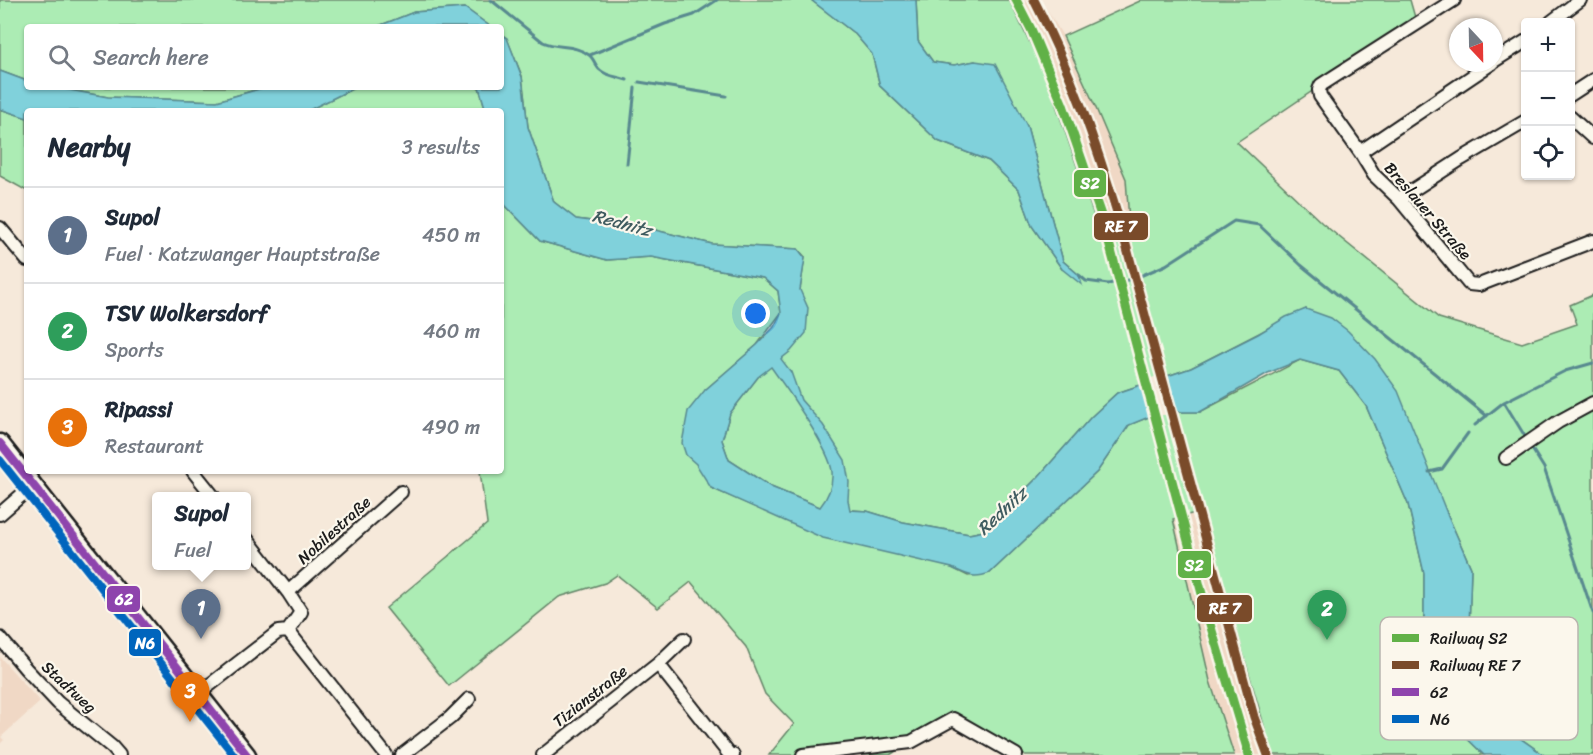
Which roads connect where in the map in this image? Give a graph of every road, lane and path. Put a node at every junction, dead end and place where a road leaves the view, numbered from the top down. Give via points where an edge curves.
1 (1454, 0) edge
2 (1580, 0) edge
3 (1556, 18) edge
4 (1521, 44) edge
5 (1503, 56) edge
6 (1478, 72) edge
7 (1593, 80) edge
8 (1575, 92) edge
9 (1575, 122) edge
10 (1521, 124) edge
11 (1593, 138) edge
12 (1360, 152) junction
13 (1399, 199) junction
14 (0, 228) edge
15 (1593, 241) edge
16 (24, 256) edge
17 (1593, 403) edge
18 (0, 443) edge
19 (1506, 458) dead end
20 (24, 474) edge
21 (24, 474) edge
22 (196, 474) edge
23 (33, 485) junction
24 (210, 492) edge
25 (401, 492) dead end
26 (0, 514) edge
27 (251, 544) edge
28 (288, 592) junction
29 (288, 631) junction
30 (0, 638) edge
31 (684, 639) dead end
32 (658, 664) junction
33 (198, 694) junction
34 (469, 699) dead end
35 (119, 755) edge
36 (247, 755) edge
37 (386, 755) edge
38 (402, 755) edge
39 (543, 755) edge
40 (733, 755) edge
41 (803, 755) edge
42 (1016, 755) edge

1 - 12 street, Breslauer Straße via 1321,85 1320,96
2 - 3 street
4 - 5 street
6 - 12 street
7 - 8 street
9 - 11 street
10 - 13 street
12 - 13 street, Breslauer Straße via 1374,175
13 - 15 street, Breslauer Straße via 1469,284 1479,285
14 - 16 street
17 - 19 street
18 - 21 main road
20 - 23 main road
22 - 24 street
23 - 26 street
23 - 33 main road
25 - 28 street, Nobilestraße
27 - 28 street
28 - 29 street via 301,612
29 - 33 street via 278,632
29 - 37 street
30 - 35 street, Stadtweg via 58,703
31 - 32 street, Tizianstraße
32 - 39 street, Tizianstraße
32 - 40 street
33 - 36 main road
34 - 38 street
41 - 42 street via 911,742 953,719

